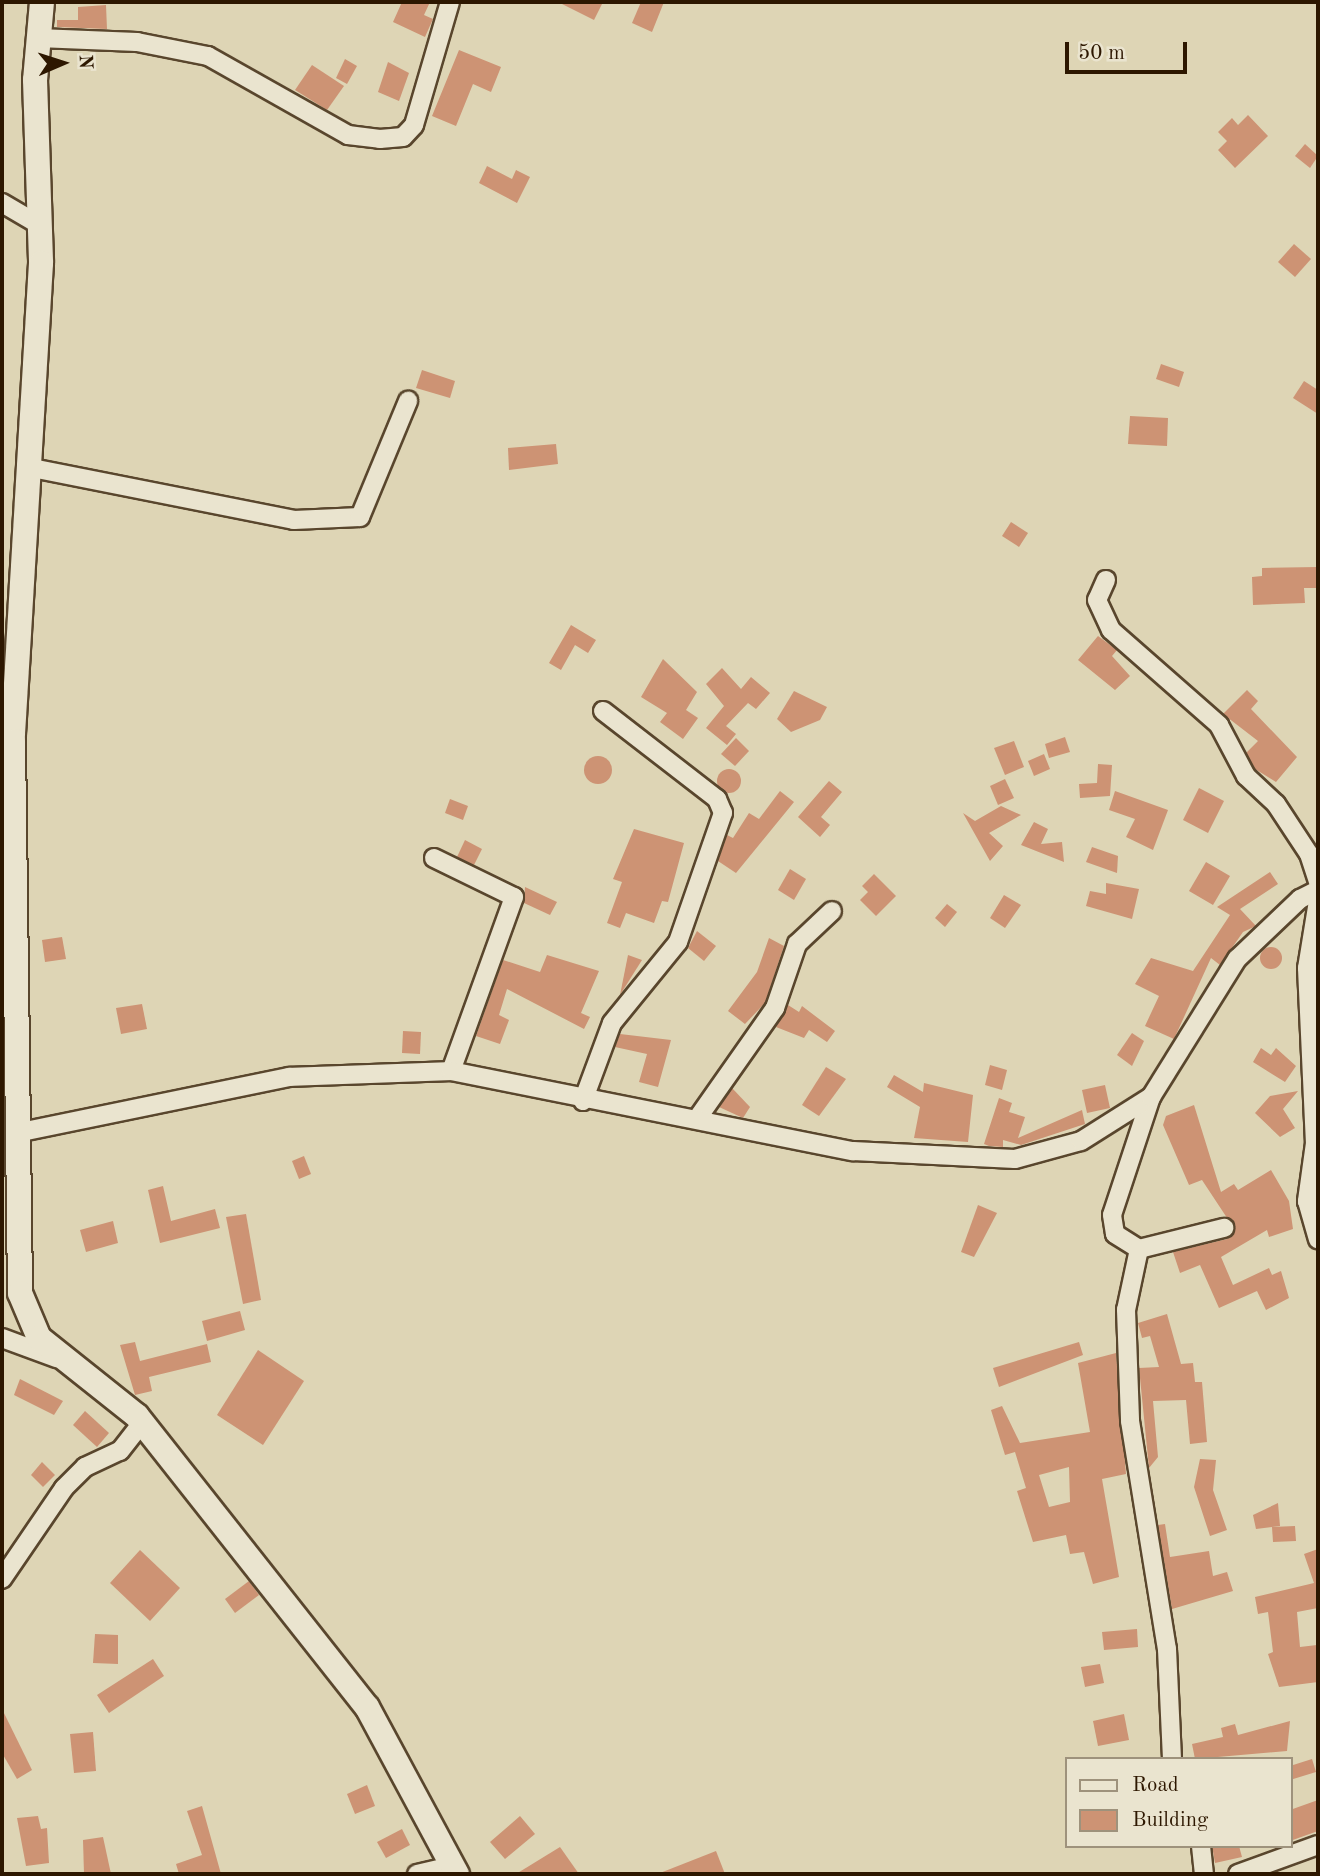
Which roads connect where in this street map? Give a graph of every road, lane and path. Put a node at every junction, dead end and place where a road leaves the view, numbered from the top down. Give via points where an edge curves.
1 (42, 2) edge
2 (450, 2) edge
3 (38, 37) junction
4 (2, 204) edge
5 (38, 224) junction
6 (408, 401) dead end
7 (27, 467) junction
8 (1106, 580) dead end
9 (603, 711) dead end
10 (8, 838) edge
11 (434, 858) dead end
12 (1318, 882) edge
13 (1318, 890) edge
14 (1318, 901) edge
15 (832, 911) dead end
16 (451, 1071) junction
17 (1151, 1097) junction
18 (583, 1101) junction
19 (696, 1119) junction
20 (16, 1133) junction
21 (1224, 1228) dead end
22 (1318, 1238) edge
23 (1139, 1249) junction
24 (2, 1338) edge
25 (56, 1358) junction
26 (142, 1423) junction
27 (2, 1579) edge
28 (1172, 1757) edge
29 (1318, 1845) edge
30 (1201, 1848) edge
31 (455, 1870) edge
32 (417, 1874) edge
33 (1204, 1874) edge
34 (1238, 1874) edge

1 - 3 street
2 - 3 street via 414,125 403,137 380,139 348,135 208,55 149,43
3 - 5 street
4 - 5 street
5 - 7 street
6 - 7 street via 360,517 294,520
7 - 10 street
8 - 12 street via 1097,600 1111,630 1219,725 1246,776 1276,804 1309,854
9 - 18 street via 717,799 723,813 678,942 612,1023
10 - 20 street
11 - 16 street via 514,897
13 - 17 street via 1300,899 1237,959
14 - 22 street via 1307,968 1315,1143 1307,1201
15 - 19 street via 797,944 775,1008
16 - 18 street
16 - 20 street via 289,1077
17 - 19 street via 1081,1141 1015,1158 853,1151
17 - 23 street via 1112,1215 1115,1234
18 - 19 street
20 - 25 street via 20,1293 39,1338
21 - 23 street
23 - 28 street via 1126,1310 1130,1421 1167,1649
24 - 25 street
25 - 26 street
26 - 27 street via 120,1451 85,1467 64,1488
26 - 31 street via 367,1707
29 - 34 street
30 - 33 street
31 - 32 street

